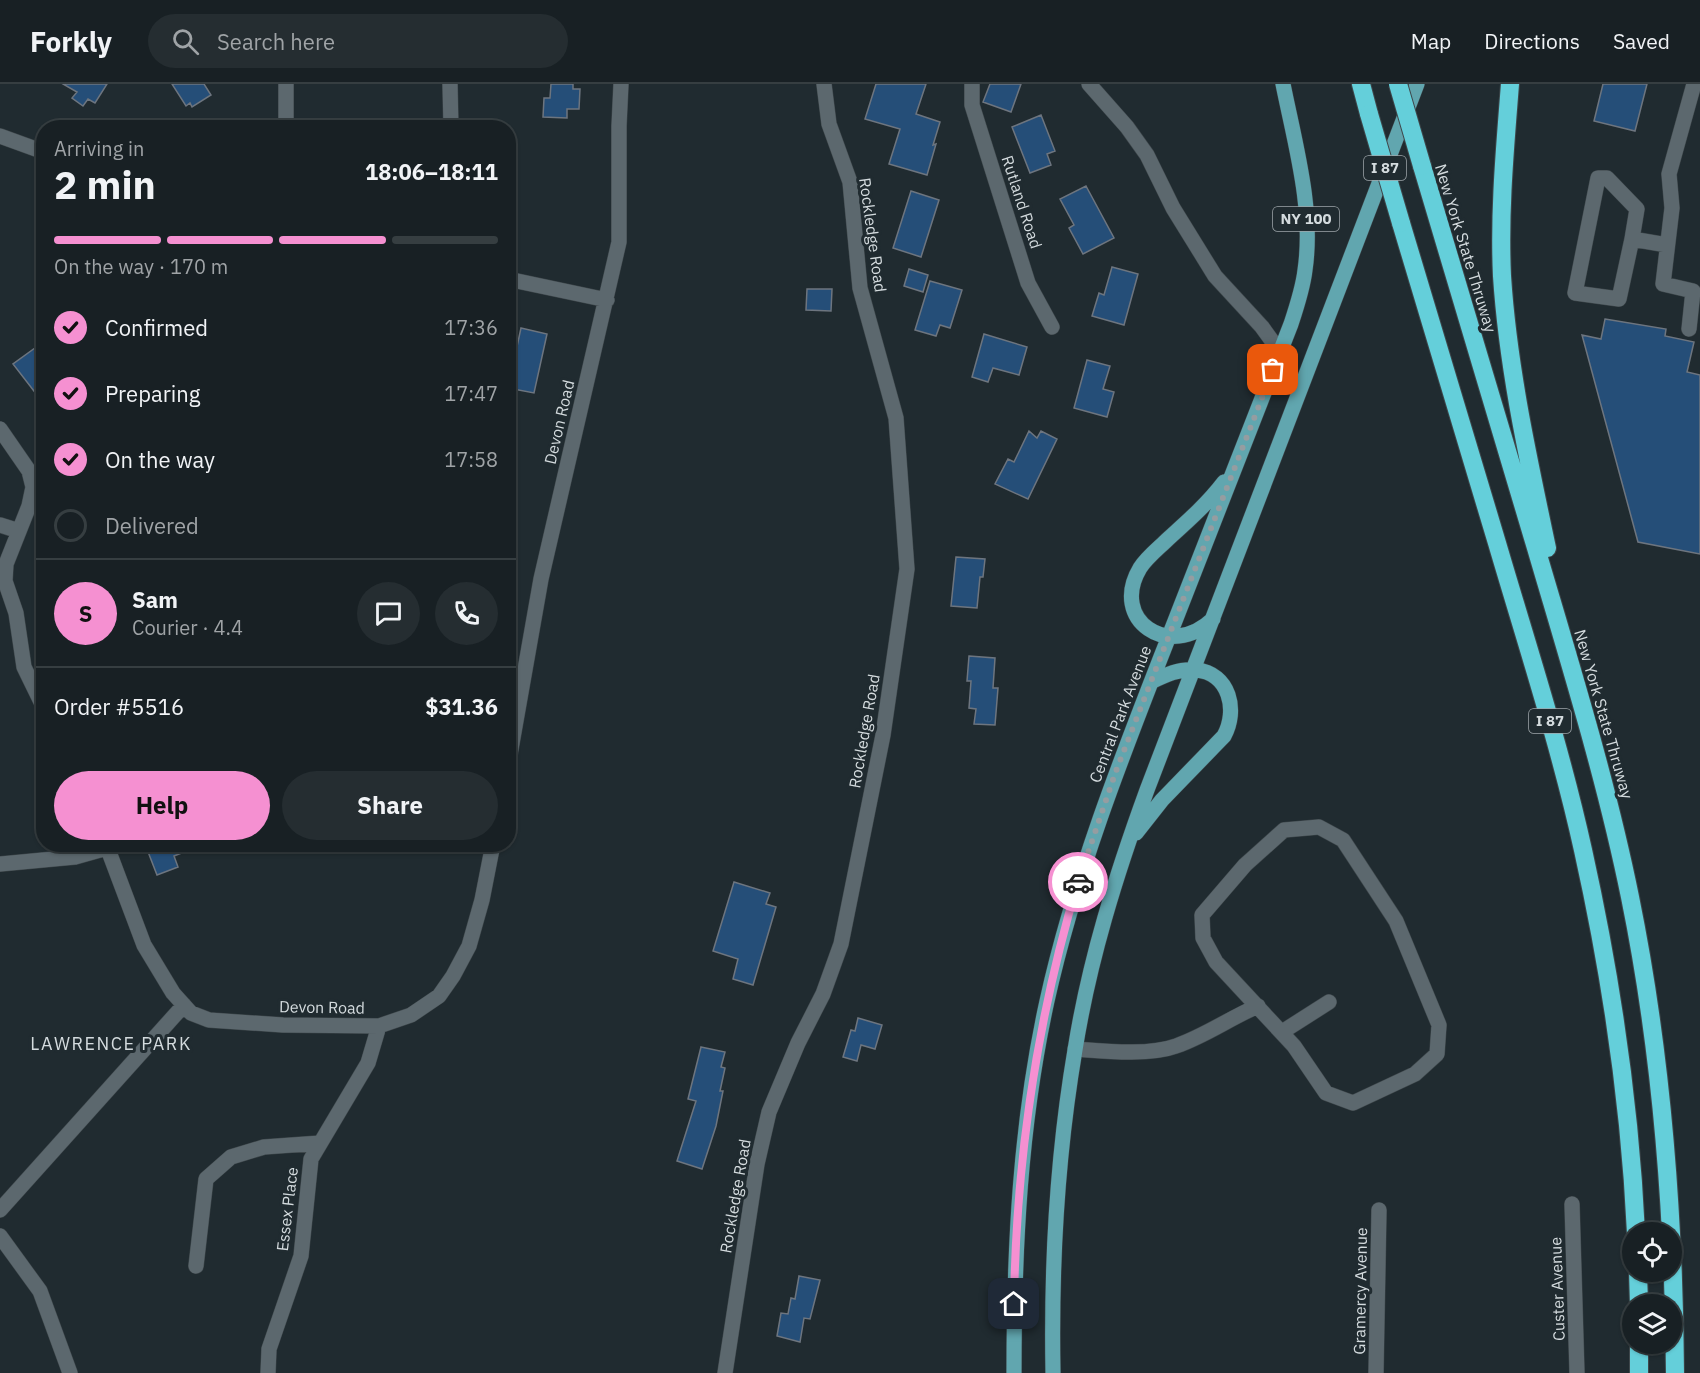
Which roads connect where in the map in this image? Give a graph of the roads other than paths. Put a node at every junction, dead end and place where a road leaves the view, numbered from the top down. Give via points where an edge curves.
1 (286, 84) edge
2 (450, 84) edge
3 (621, 84) edge
4 (824, 84) edge
5 (972, 84) edge
6 (1089, 84) edge
7 (1283, 84) edge
8 (1398, 84) edge
9 (1417, 84) edge
10 (1510, 84) edge
11 (1694, 84) edge
12 (1363, 95) edge
13 (286, 120) edge
14 (451, 120) edge
15 (0, 136) edge
16 (36, 150) edge
17 (1632, 239) junction
18 (1667, 245) junction
19 (516, 281) edge
20 (607, 300) junction
21 (1052, 327) dead end
22 (1689, 329) dead end
23 (1280, 352) junction
24 (0, 429) edge
25 (1236, 464) junction
26 (0, 525) edge
27 (19, 531) junction
28 (1214, 619) junction
29 (1168, 637) junction
30 (1571, 664) junction
31 (1194, 669) junction
32 (1151, 682) junction
33 (36, 692) edge
34 (516, 721) edge
35 (1128, 842) junction
36 (90, 852) edge
37 (109, 852) edge
38 (491, 852) edge
39 (0, 864) edge
40 (1329, 1002) dead end
41 (184, 1005) junction
42 (1258, 1006) junction
43 (379, 1026) junction
44 (1282, 1032) junction
45 (1075, 1049) junction
46 (320, 1143) junction
47 (1572, 1204) dead end
48 (0, 1210) edge
49 (1379, 1210) dead end
50 (1635, 1222) edge
51 (0, 1236) edge
52 (196, 1266) dead end
53 (1639, 1354) edge
54 (70, 1373) edge
55 (268, 1373) edge
56 (725, 1373) edge
57 (1014, 1373) edge
58 (1053, 1373) edge
59 (1376, 1373) edge
60 (1577, 1373) edge
61 (1639, 1373) edge
62 (1675, 1373) edge

1 - 13 street
2 - 14 street
3 - 20 street, Devon Road via 619,242
4 - 56 street, Rockledge Road via 829,124 850,182 860,288 896,418 907,569 883,735 841,944 823,994 769,1112 757,1164
5 - 21 street, Rutland Road via 972,105 1028,283
6 - 23 street via 1148,155 1173,208 1215,276
7 - 23 main road, Central Park Avenue / NY 100 via 1302,180 1307,241 1299,297
8 - 30 highway, New York State Thruway / I 87, bridge
9 - 28 main road, NY 100
10 - 30 highway via 1501,222 1506,322 1518,410
11 - 18 street via 1669,174 1672,208
12 - 50 highway, I 87, bridge via 1553,732 1582,849 1616,1026
15 - 16 street
17 - 17 street via 1637,209 1607,178 1598,178 1575,293 1619,298
17 - 18 street
18 - 22 street via 1663,284 1693,291
19 - 20 street
20 - 34 street, Devon Road via 541,579
23 - 25 main road, Central Park Avenue / NY 100
24 - 27 street via 29,471 33,487
25 - 29 main road, Central Park Avenue / NY 100
25 - 29 main road via 1206,504 1150,556 1135,578 1132,599 1137,616 1147,630
26 - 27 street
27 - 33 street via 6,564 5,581 16,613 24,667
28 - 29 main road via 1193,633
28 - 31 main road, NY 100
29 - 32 main road, Central Park Avenue / NY 100
30 - 62 highway, New York State Thruway / I 87 via 1617,839 1651,1017 1670,1197
31 - 32 main road via 1172,672
31 - 35 main road, NY 100
31 - 35 main road via 1215,677 1227,693 1232,710 1228,728
32 - 57 main road, Central Park Avenue / NY 100 via 1086,856 1043,1024 1019,1194
35 - 45 main road, NY 100 via 1100,934
36 - 39 street via 75,857
37 - 41 street via 144,945
38 - 43 street, Devon Road via 469,946 453,976 439,996 411,1015
40 - 44 street
41 - 43 street, Devon Road via 191,1013 209,1020
41 - 48 street
42 - 44 street
42 - 44 street via 1216,962 1203,938 1202,915 1245,865 1284,830 1319,827 1343,840 1396,921 1439,1025 1437,1054 1415,1074 1353,1103 1326,1093
42 - 45 street via 1173,1048 1125,1052
43 - 46 street, Essex Place via 368,1063
45 - 58 main road, NY 100 via 1058,1206
46 - 52 street via 264,1147 231,1156 206,1179
46 - 55 street, Essex Place via 311,1159 301,1256 269,1349
47 - 60 street, Custer Avenue
49 - 59 street, Gramercy Avenue
51 - 54 street via 40,1291
53 - 61 highway

